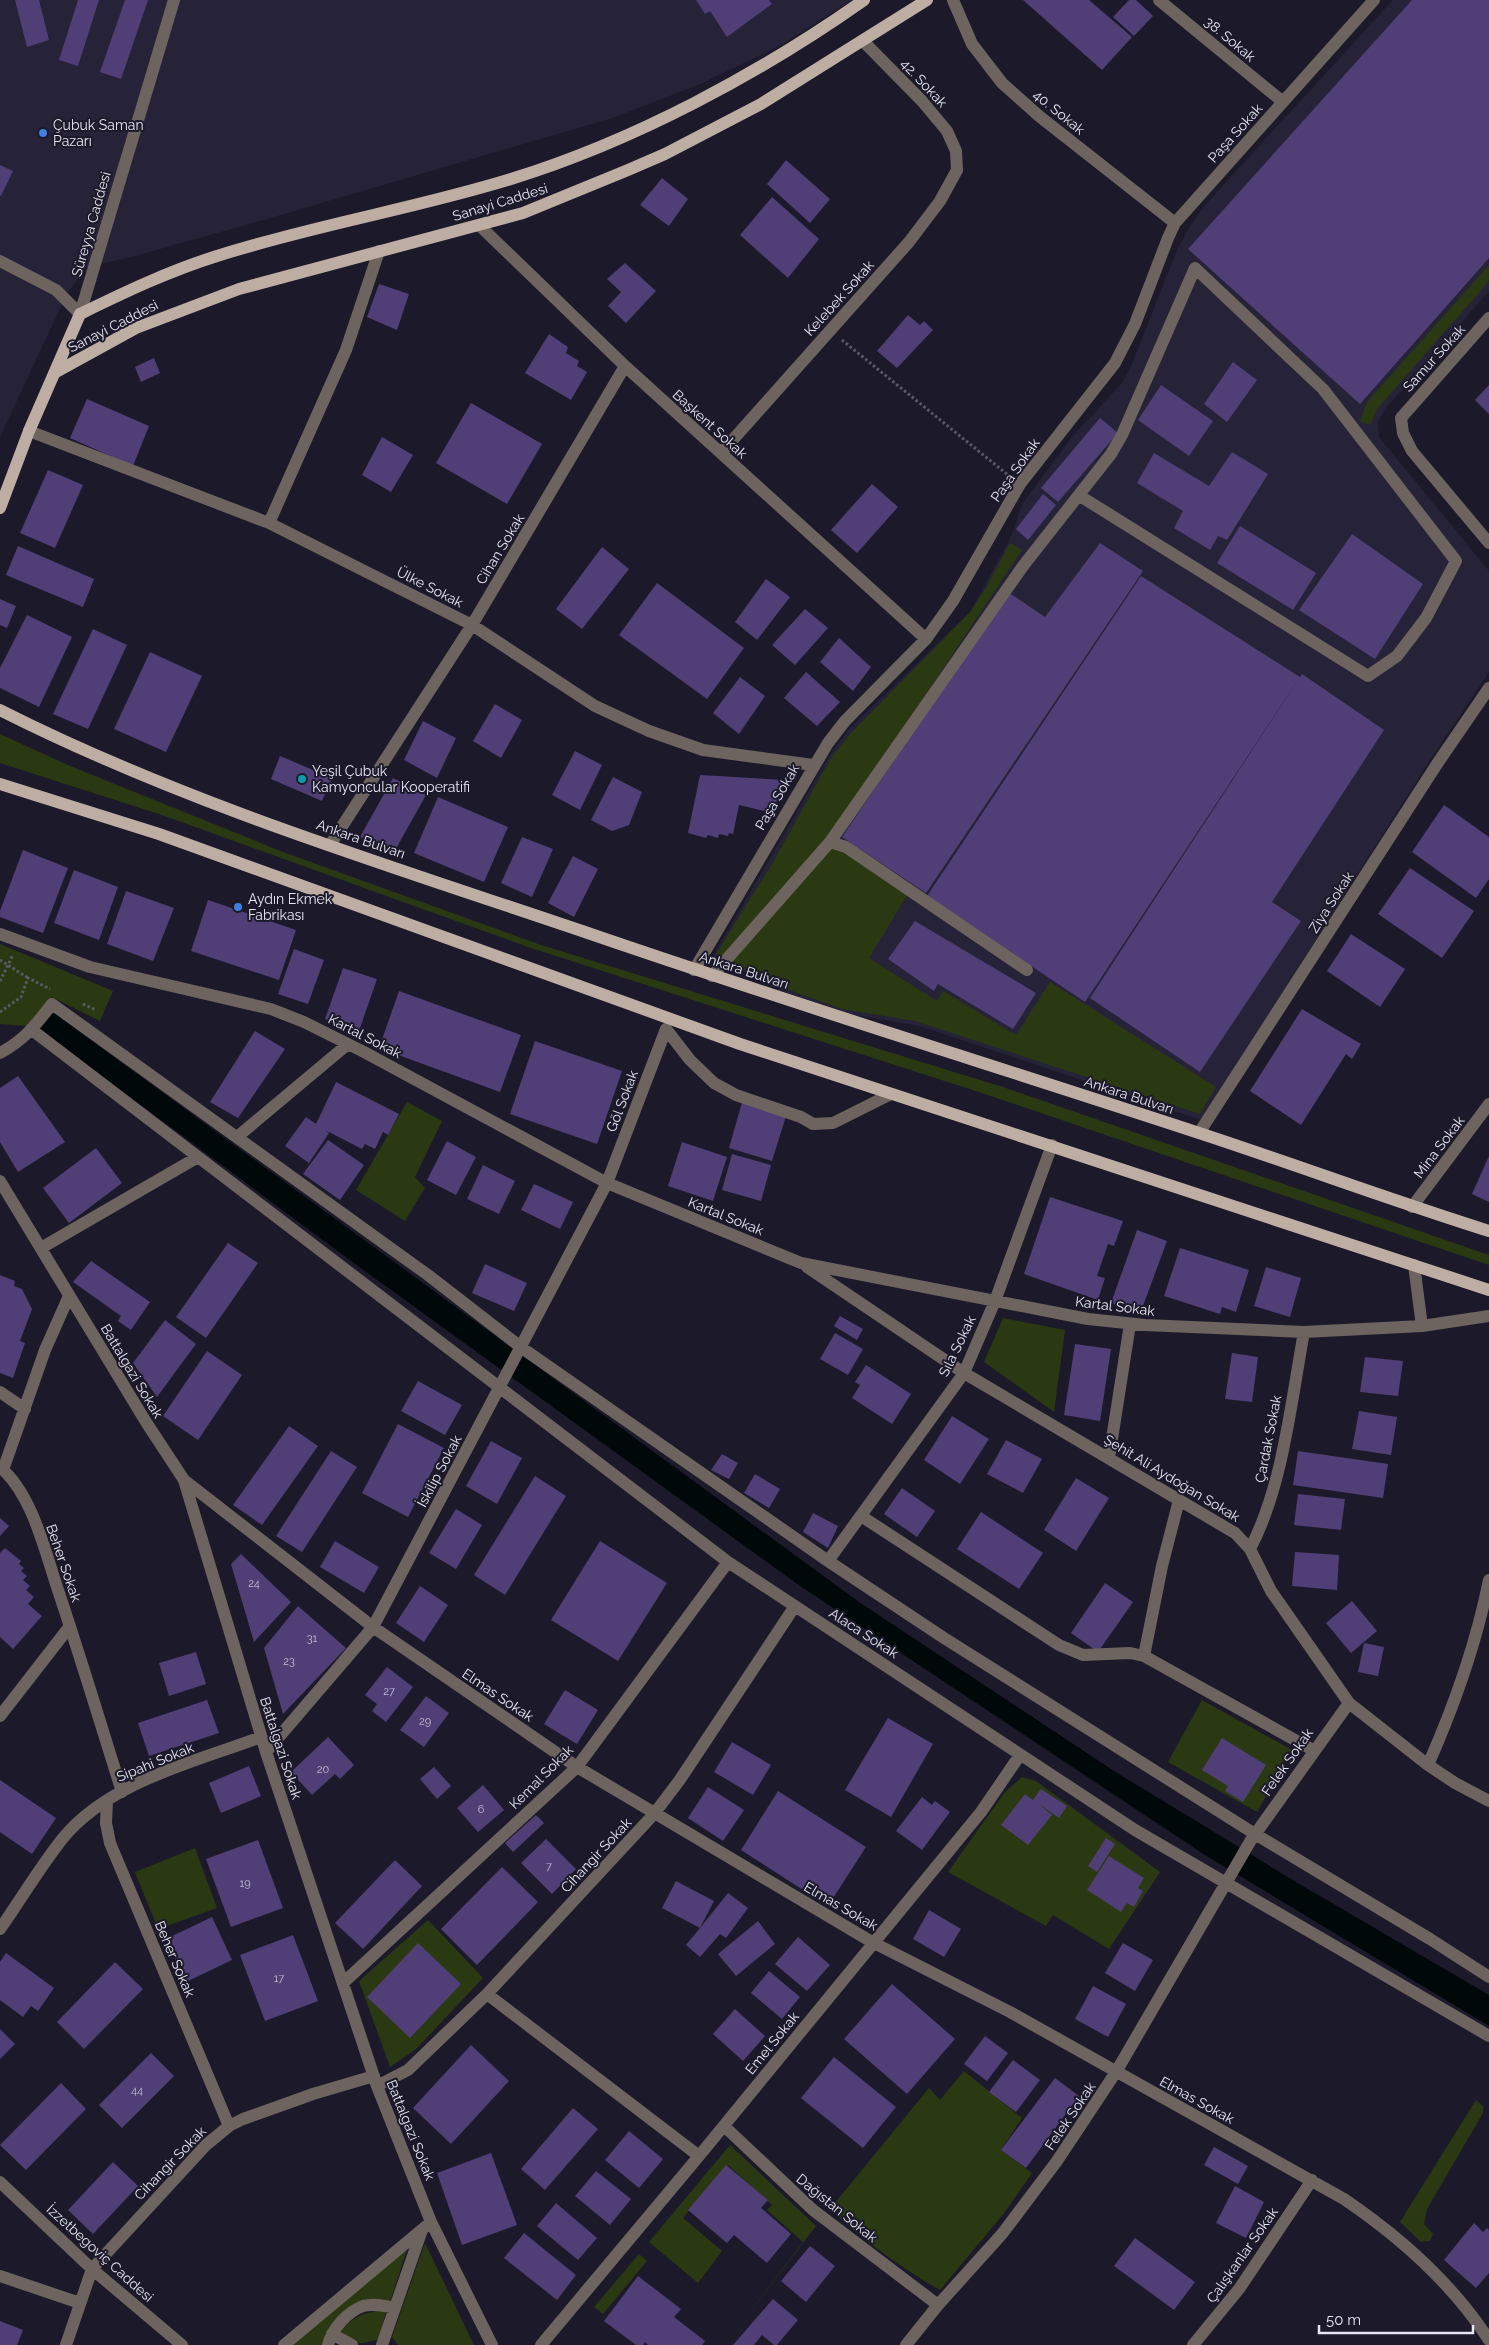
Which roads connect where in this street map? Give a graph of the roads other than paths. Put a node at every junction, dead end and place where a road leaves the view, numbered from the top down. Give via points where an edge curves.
1 (174, 0) edge
2 (864, 0) edge
3 (927, 0) edge
4 (953, 0) edge
5 (1159, 0) edge
6 (1374, 0) edge
7 (863, 41) junction
8 (1283, 102) junction
9 (956, 151) joint
10 (1176, 223) junction
11 (480, 226) junction
12 (379, 251) junction
13 (0, 261) edge
14 (80, 314) junction
15 (1489, 318) edge
16 (625, 366) junction
17 (56, 372) junction
18 (29, 431) junction
19 (721, 453) junction
20 (1080, 496) junction
21 (0, 508) edge
22 (270, 522) junction
23 (1489, 543) edge
24 (472, 626) junction
25 (926, 639) junction
26 (1489, 688) edge
27 (0, 710) edge
28 (813, 765) junction
29 (0, 784) edge
30 (830, 842) junction
31 (330, 845) junction
32 (0, 934) edge
33 (694, 970) junction
34 (1027, 970) dead end
35 (712, 976) junction
36 (32, 1030) junction
37 (348, 1044) junction
38 (0, 1053) edge
39 (891, 1094) junction
40 (1489, 1104) edge
41 (1199, 1133) junction
42 (237, 1137) junction
43 (1052, 1145) junction
44 (198, 1157) junction
45 (0, 1182) edge
46 (607, 1183) junction
47 (1412, 1207) junction
48 (1489, 1231) edge
49 (41, 1248) junction
50 (801, 1263) junction
51 (1414, 1265) junction
52 (1489, 1290) edge
53 (69, 1296) junction
54 (995, 1301) junction
55 (1489, 1316) edge
56 (1130, 1324) junction
57 (1422, 1326) junction
58 (1304, 1332) junction
59 (521, 1350) junction
60 (964, 1372) junction
61 (504, 1383) junction
62 (0, 1392) edge
63 (25, 1409) junction
64 (1109, 1458) junction
65 (2, 1469) edge
66 (184, 1480) junction
67 (1179, 1500) junction
68 (861, 1516) junction
69 (1250, 1549) junction
70 (828, 1561) junction
71 (728, 1562) junction
72 (1489, 1580) edge
73 (795, 1606) junction
74 (70, 1626) junction
75 (373, 1627) junction
76 (1144, 1656) junction
77 (1349, 1703) junction
78 (0, 1716) edge
79 (261, 1738) junction
80 (1313, 1750) junction
81 (266, 1752) junction
82 (1020, 1755) junction
83 (1428, 1764) junction
84 (576, 1767) junction
85 (122, 1792) junction
86 (106, 1801) junction
87 (1489, 1801) edge
88 (654, 1814) junction
89 (1253, 1837) junction
90 (1225, 1881) junction
91 (0, 1929) edge
92 (872, 1942) junction
93 (1489, 1977) edge
94 (343, 1983) junction
95 (487, 1994) junction
96 (1489, 2036) edge
97 (1116, 2072) junction
98 (375, 2081) junction
99 (229, 2126) junction
100 (724, 2126) junction
101 (699, 2156) junction
102 (1312, 2180) junction
103 (0, 2182) edge
104 (426, 2226) junction
105 (92, 2269) junction
106 (0, 2276) edge
107 (80, 2303) junction
108 (938, 2305) junction
109 (395, 2308) junction
110 (330, 2340) edge
111 (1489, 2340) edge
112 (66, 2345) edge
113 (182, 2345) edge
114 (284, 2345) edge
115 (352, 2345) edge
116 (382, 2345) edge
117 (492, 2345) edge
118 (541, 2345) edge
119 (906, 2345) edge
120 (1193, 2345) edge

1 - 14 street, Süreyya Caddesi
2 - 14 main road, Sanayi Caddesi via 708,96 573,157 456,195 219,256 138,285
3 - 7 main road, Sanayi Caddesi
4 - 10 street, 40. Sokak via 972,44 1002,83 1039,116
5 - 8 street, 38. Sokak
6 - 8 street, Paşa Sokak
7 - 9 street, 42. Sokak via 936,116
7 - 11 main road, Sanayi Caddesi via 761,104 666,154 575,193
8 - 10 street, Paşa Sokak
9 - 19 street, Kelebek Sokak via 957,170 952,183 927,220
10 - 25 street, Paşa Sokak via 1135,324 1114,363 1020,484 954,601
11 - 12 main road, Sanayi Caddesi
11 - 16 street, Başkent Sokak
12 - 17 main road, Sanayi Caddesi via 239,289 177,311 136,328
12 - 22 street via 346,350
13 - 14 street via 56,290
14 - 17 main road, Sanayi Caddesi
15 - 23 street, Samur Sokak via 1400,418 1403,434 1412,451
16 - 19 street, Başkent Sokak
16 - 24 street, Cihan Sokak
17 - 18 main road, Sanayi Caddesi
18 - 21 main road, Sanayi Caddesi
18 - 22 street, Ülke Sokak
19 - 25 street, Başkent Sokak
20 - 20 street via 1368,676 1397,656 1426,618 1456,561 1323,389 1195,268 1122,435
20 - 30 street via 1023,566
22 - 24 street, Ülke Sokak
24 - 28 street, Ülke Sokak via 595,706 649,731 703,750
24 - 31 street, Cihan Sokak
25 - 28 street, Paşa Sokak via 845,721
26 - 41 street, Ziya Sokak
27 - 31 main road, Ankara Bulvarı via 134,772
28 - 33 street, Paşa Sokak
29 - 39 main road via 160,834 703,1030
30 - 34 street via 846,846
30 - 35 street
31 - 33 main road, Ankara Bulvarı
32 - 37 street, Kartal Sokak via 90,967 272,1009
33 - 35 main road, Ankara Bulvarı
35 - 41 main road, Ankara Bulvarı
36 - 38 street via 17,1044
36 - 42 street via 52,1004
36 - 44 street, Alaca Sokak
37 - 42 street
37 - 46 street, Kartal Sokak
39 - 43 main road
39 - 46 street, Göl Sokak via 834,1123 813,1124 801,1116 736,1095 714,1083 690,1060 666,1029
40 - 47 street, Mina Sokak
41 - 47 main road, Ankara Bulvarı
42 - 59 street via 428,1275
43 - 51 main road
43 - 54 street, Sıla Sokak
44 - 49 street
44 - 61 street, Alaca Sokak
45 - 49 street, Battalgazi Sokak
46 - 50 street, Kartal Sokak
46 - 59 street, İskilip Sokak
47 - 48 main road, Ankara Bulvarı
49 - 53 street, Battalgazi Sokak
50 - 54 street, Kartal Sokak
50 - 60 street, Şehit Ali Aydoğan Sokak
51 - 52 main road
51 - 57 street
53 - 63 street via 45,1350
53 - 66 street, Battalgazi Sokak
54 - 56 street, Kartal Sokak
54 - 60 street, Sıla Sokak
55 - 57 street, Kartal Sokak
56 - 58 street, Kartal Sokak
56 - 64 street
57 - 58 street, Kartal Sokak
58 - 69 street, Çardak Sokak via 1275,1483 1262,1527
59 - 61 street, İskilip Sokak
59 - 70 street
60 - 64 street, Şehit Ali Aydoğan Sokak
60 - 68 street, Sıla Sokak
61 - 71 street, Alaca Sokak
61 - 75 street, İskilip Sokak
62 - 63 street
63 - 65 street
64 - 67 street, Şehit Ali Aydoğan Sokak
65 - 74 street, Beher Sokak via 17,1484 28,1504
66 - 75 street, Elmas Sokak
66 - 79 street, Battalgazi Sokak
67 - 69 street, Şehit Ali Aydoğan Sokak via 1235,1533
67 - 76 street
68 - 70 street, Sıla Sokak
68 - 76 street via 1059,1645 1083,1655 1130,1653
69 - 77 street, Şehit Ali Aydoğan Sokak via 1271,1591
70 - 89 street
71 - 73 street, Alaca Sokak
71 - 84 street, Kemal Sokak
72 - 83 street via 1467,1669
73 - 82 street, Alaca Sokak
73 - 88 street, Cihangir Sokak
74 - 78 street
74 - 85 street, Beher Sokak
75 - 81 street, İskilip Sokak
75 - 84 street, Elmas Sokak
76 - 80 street
77 - 80 street, Felek Sokak
77 - 83 street, Şehit Ali Aydoğan Sokak
79 - 81 street, Battalgazi Sokak
79 - 85 street, Sipahi Sokak via 134,1784
80 - 89 street, Felek Sokak
81 - 94 street, Battalgazi Sokak
82 - 90 street, Alaca Sokak via 1135,1830
82 - 92 street, Emel Sokak via 980,1812
83 - 87 street, Şehit Ali Aydoğan Sokak
84 - 88 street, Elmas Sokak
84 - 94 street, Kemal Sokak
85 - 86 street, Sipahi Sokak
86 - 91 street, Sipahi Sokak via 64,1837
86 - 99 street, Beher Sokak via 110,1843
88 - 92 street, Elmas Sokak
88 - 95 street, Cihangir Sokak
89 - 90 street, Felek Sokak
89 - 93 street via 1430,1939
90 - 96 street, Alaca Sokak
90 - 97 street, Felek Sokak
92 - 97 street, Elmas Sokak via 1010,2012
92 - 100 street, Emel Sokak
94 - 98 street, Battalgazi Sokak
95 - 98 street, Cihangir Sokak via 408,2070
95 - 101 street
97 - 102 street, Elmas Sokak
97 - 108 street, Felek Sokak via 1031,2198
98 - 99 street, Cihangir Sokak via 272,2108
98 - 104 street, Battalgazi Sokak
99 - 105 street, Cihangir Sokak via 206,2145
100 - 101 street, Emel Sokak
100 - 108 street, Dağıstan Sokak via 813,2210
101 - 118 street, Emel Sokak
102 - 111 street, Elmas Sokak via 1365,2214 1409,2249 1452,2291
102 - 120 street, Çalışkanlar Sokak via 1239,2289
103 - 105 street, İzzetbegoviç Caddesi
104 - 109 street
104 - 114 street
104 - 117 street, Battalgazi Sokak
105 - 107 street
105 - 113 street, İzzetbegoviç Caddesi
106 - 107 street
107 - 112 street
108 - 119 street, Felek Sokak
109 - 110 street via 363,2306 346,2317
109 - 116 street
110 - 115 street

